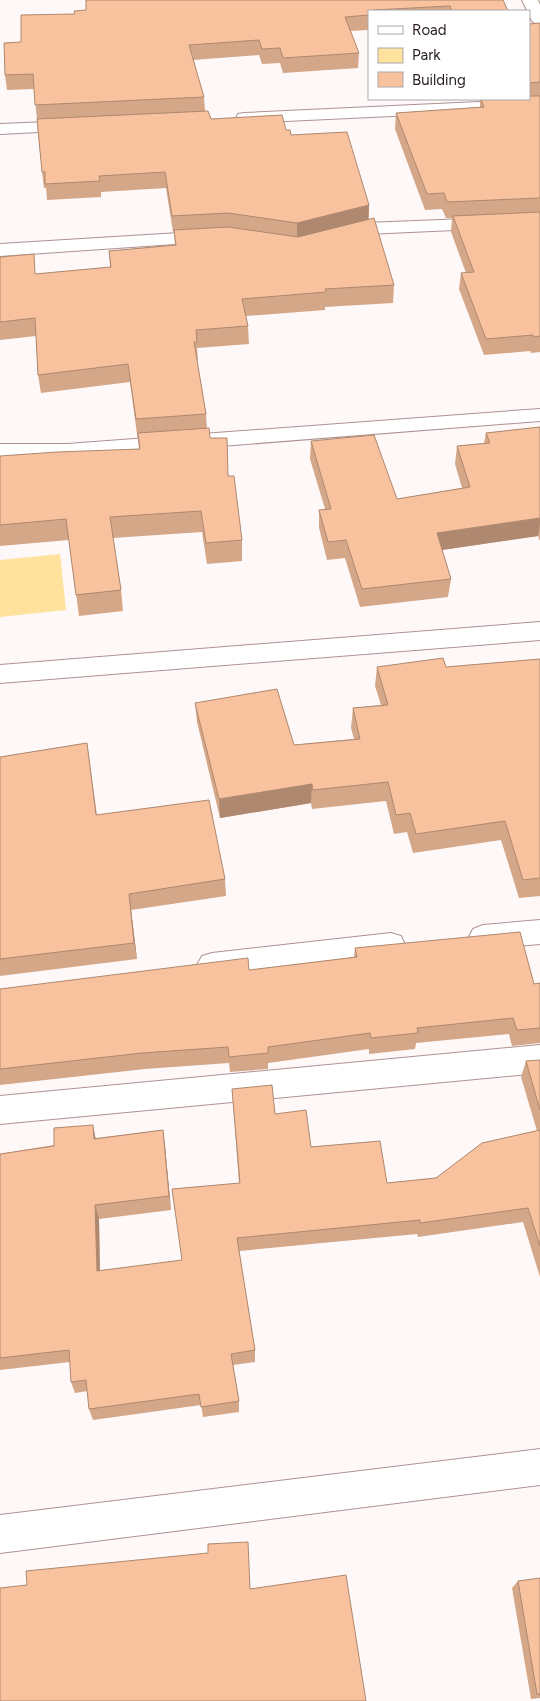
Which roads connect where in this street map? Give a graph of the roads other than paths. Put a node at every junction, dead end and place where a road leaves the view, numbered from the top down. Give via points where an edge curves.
1 (530, 0) edge
2 (540, 21) edge
3 (540, 104) edge
4 (226, 119) edge
5 (88, 125) edge
6 (0, 130) edge
7 (540, 221) edge
8 (229, 236) edge
9 (322, 240) edge
10 (0, 250) edge
11 (540, 415) edge
12 (0, 451) edge
13 (540, 631) edge
14 (0, 674) edge
15 (540, 932) edge
16 (455, 940) edge
17 (418, 943) edge
18 (185, 968) edge
19 (540, 1059) edge
20 (0, 1110) edge
21 (540, 1467) edge
22 (0, 1534) edge

1 - 2 street
3 - 4 street
5 - 6 street
7 - 9 street via 365,230
8 - 10 street
11 - 12 street via 67,451
13 - 14 street
15 - 16 street
17 - 18 street
19 - 20 street
21 - 22 street

